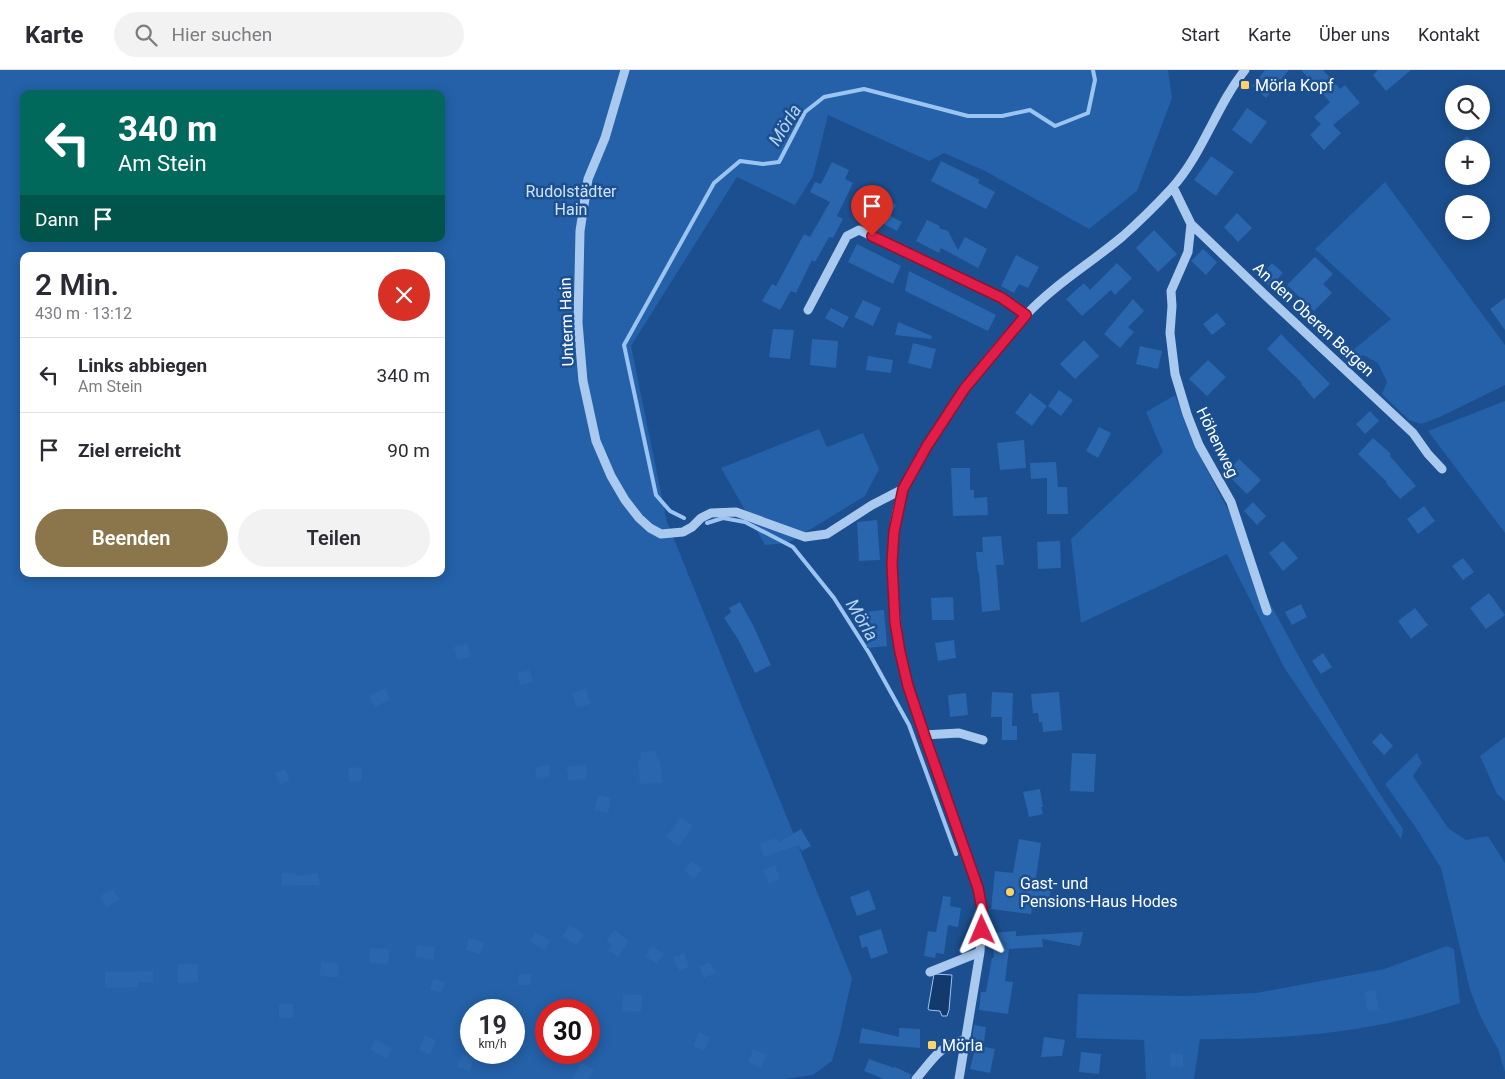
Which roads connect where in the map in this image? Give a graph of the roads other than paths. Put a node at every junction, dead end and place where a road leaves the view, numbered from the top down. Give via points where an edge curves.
1 (626, 70) edge
2 (1245, 70) edge
3 (1173, 187) junction
4 (1191, 224) junction
5 (808, 310) dead end
6 (1026, 315) junction
7 (1442, 469) dead end
8 (903, 489) junction
9 (1268, 611) dead end
10 (924, 734) junction
11 (983, 740) dead end
12 (980, 952) junction
13 (930, 972) dead end
14 (965, 1040) junction
15 (924, 1070) junction
16 (916, 1079) edge
17 (928, 1079) edge
18 (959, 1079) edge

1 - 8 street, Unterm Hain via 588,179 580,232 578,322 583,381 596,441 625,500 639,518 661,534 683,532 711,512 736,512 805,537 827,534
2 - 3 street
3 - 4 street, An den Oberen Bergen
3 - 6 street via 1123,236
4 - 7 street, An den Oberen Bergen via 1413,432
4 - 9 street, Höhenweg via 1188,252 1171,291 1170,333 1175,374 1199,445 1231,502
5 - 6 street via 847,236 859,230 1002,298
6 - 8 street via 953,406
8 - 10 street via 894,532 892,563 895,622 908,686
10 - 11 street via 959,733
10 - 12 street via 978,888 982,909
12 - 13 street
12 - 14 street
14 - 15 street via 944,1047
14 - 18 street
15 - 16 street
15 - 17 street

